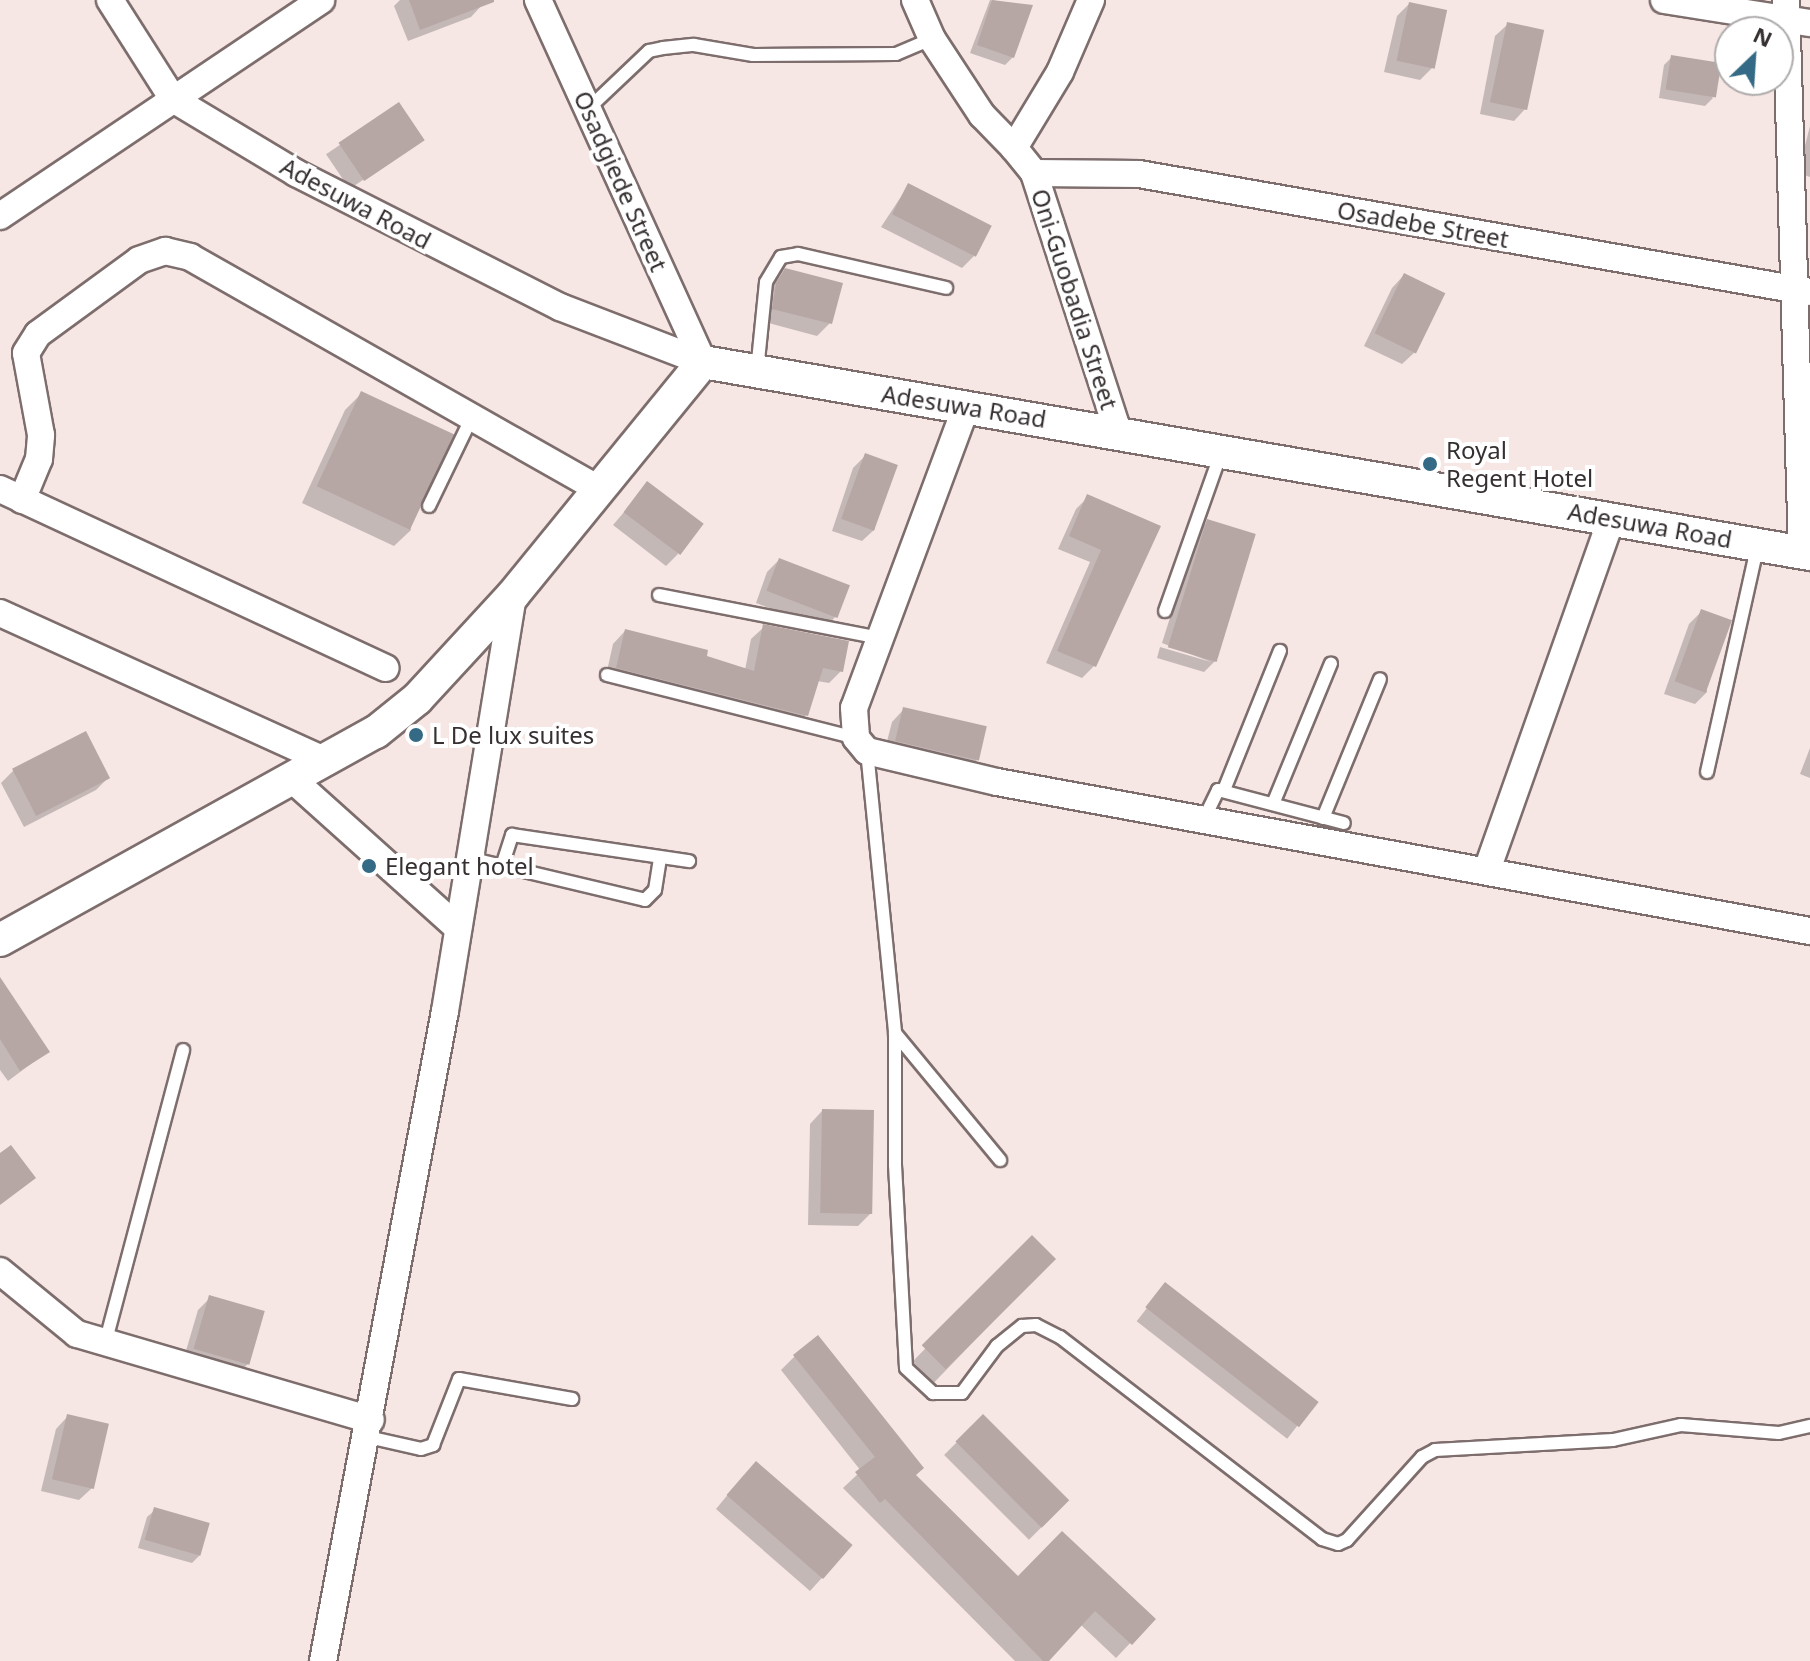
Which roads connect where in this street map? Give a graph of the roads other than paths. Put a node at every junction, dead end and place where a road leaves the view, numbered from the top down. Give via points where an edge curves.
1 (110, 0) edge
2 (321, 0) edge
3 (538, 0) edge
4 (915, 0) edge
5 (1091, 0) edge
6 (1664, 0) edge
7 (1794, 15) edge
8 (932, 39) junction
9 (173, 99) junction
10 (589, 108) junction
11 (1014, 148) junction
12 (1034, 173) junction
13 (0, 216) edge
14 (946, 288) dead end
15 (1801, 290) edge
16 (703, 362) junction
17 (757, 372) junction
18 (966, 407) junction
19 (472, 417) junction
20 (1118, 431) junction
21 (1222, 450) junction
22 (600, 490) junction
23 (11, 494) edge
24 (429, 506) dead end
25 (1611, 519) junction
26 (1758, 545) junction
27 (1806, 553) edge
28 (513, 595) junction
29 (659, 595) dead end
30 (1165, 611) dead end
31 (0, 613) edge
32 (880, 638) junction
33 (1280, 651) dead end
34 (1331, 663) dead end
35 (385, 668) dead end
36 (607, 675) dead end
37 (1380, 679) dead end
38 (862, 744) junction
39 (327, 761) junction
40 (1707, 772) dead end
41 (293, 780) junction
42 (1224, 790) junction
43 (1273, 804) junction
44 (1323, 818) junction
45 (1204, 819) junction
46 (1344, 823) dead end
47 (660, 857) junction
48 (469, 858) junction
49 (689, 861) dead end
50 (502, 866) junction
51 (1487, 870) junction
52 (458, 928) junction
53 (1810, 931) edge
54 (0, 940) edge
55 (895, 1033) junction
56 (183, 1050) dead end
57 (1000, 1160) dead end
58 (0, 1271) edge
59 (106, 1340) junction
60 (572, 1399) dead end
61 (1810, 1426) edge
62 (369, 1429) junction
63 (323, 1661) edge

1 - 9 street
2 - 9 street
3 - 10 street, Osadgiede Street
4 - 8 street, Oni-Guobadia Street
5 - 11 street via 1060,72
6 - 7 street
7 - 15 street
8 - 10 lane via 896,54 753,55 694,45 663,48 649,51
8 - 11 street, Oni-Guobadia Street via 982,115
9 - 13 street
9 - 16 street, Adesuwa Road via 296,173 560,307
10 - 16 street, Osadgiede Street
11 - 12 street, Oni-Guobadia Street
12 - 15 street, Osadebe Street via 1139,174
12 - 20 street, Oni-Guobadia Street
14 - 17 lane via 798,254 781,257 766,282
15 - 27 street
16 - 17 street, Adesuwa Road
16 - 22 street
17 - 18 street, Adesuwa Road
18 - 20 street, Adesuwa Road
18 - 32 street
19 - 22 street
19 - 23 street via 190,257 165,251 139,260 38,334 26,353 41,435 39,459
19 - 24 lane
20 - 21 street, Adesuwa Road
21 - 25 street, Adesuwa Road
21 - 30 lane
22 - 28 street
23 - 35 street
25 - 26 street, Adesuwa Road
25 - 51 street
26 - 27 street, Adesuwa Road
26 - 40 lane
28 - 39 street via 417,699
28 - 48 street
29 - 32 lane
31 - 39 street
32 - 38 street via 854,708
33 - 42 lane
34 - 43 lane
36 - 38 lane
37 - 44 lane
38 - 45 street via 997,782
38 - 55 lane
39 - 41 street
41 - 52 street
41 - 54 street
42 - 43 lane
42 - 45 lane via 1214,794
43 - 44 lane
44 - 46 lane
45 - 51 street
47 - 49 lane
47 - 50 lane via 512,835
47 - 50 lane via 655,890 645,900
48 - 50 lane
48 - 52 street
51 - 53 street
52 - 62 street
55 - 57 lane
55 - 61 lane via 895,1165 906,1368 933,1393 962,1393 997,1346 1022,1326 1036,1325 1060,1337 1322,1539 1338,1544 1422,1457 1435,1450 1613,1440 1681,1425 1779,1433
56 - 59 lane
58 - 59 street via 77,1334
59 - 62 street
60 - 62 lane via 459,1379 433,1445 421,1449
62 - 63 street

